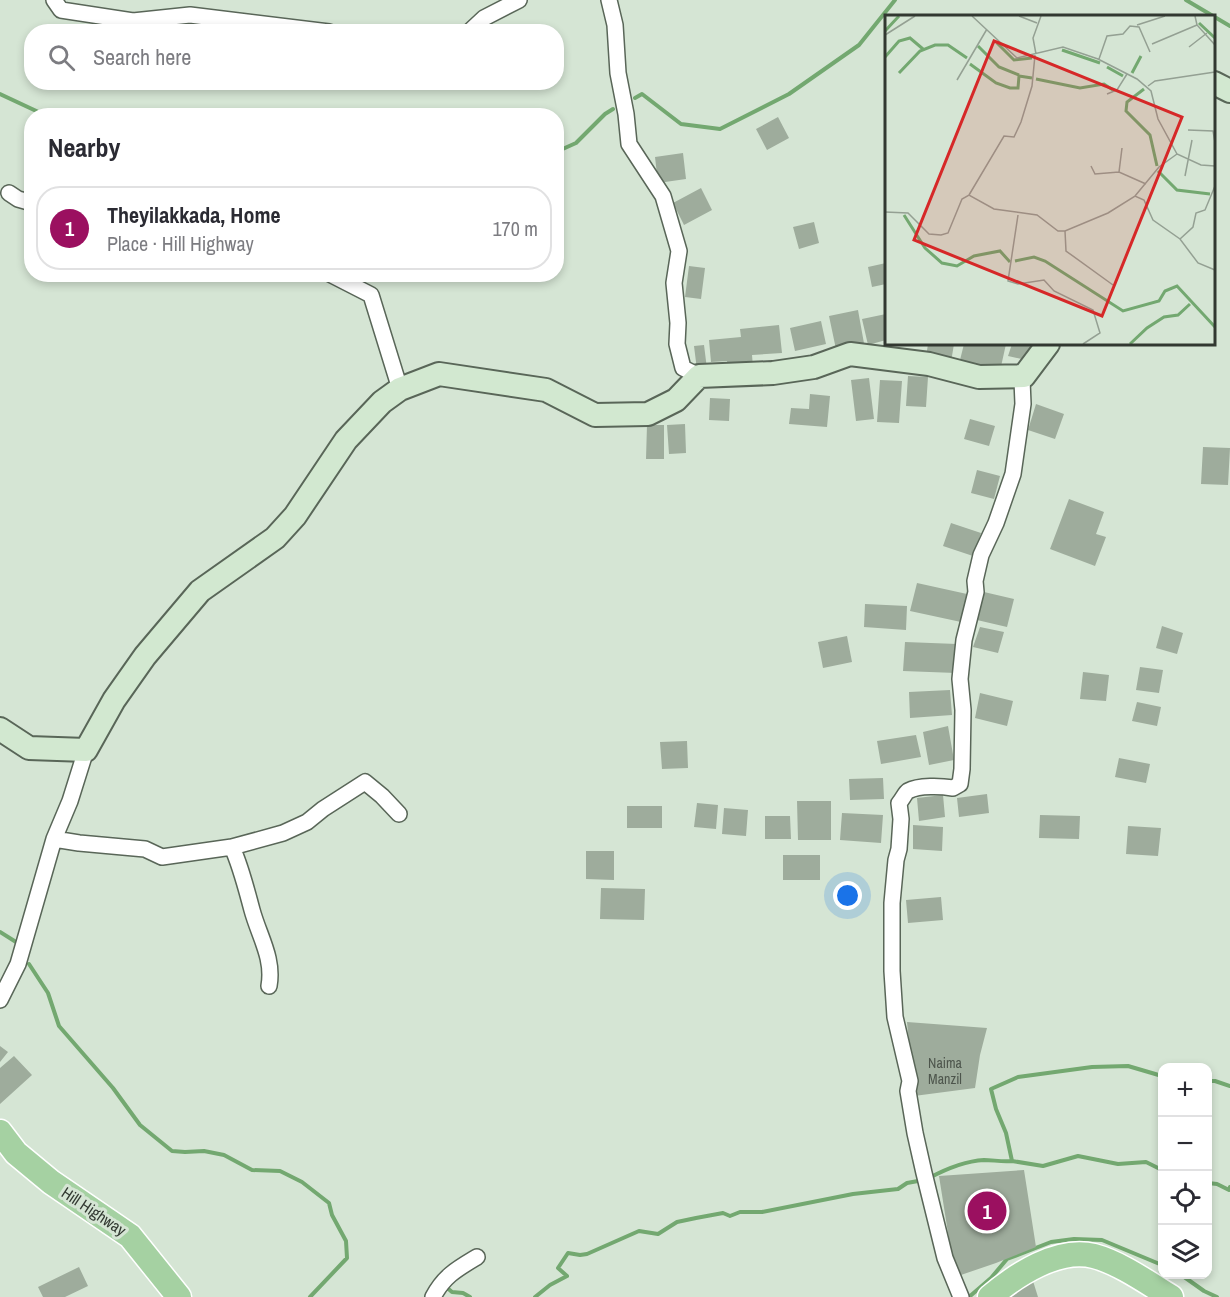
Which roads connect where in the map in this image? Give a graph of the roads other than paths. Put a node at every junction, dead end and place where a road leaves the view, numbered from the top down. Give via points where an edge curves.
1 (54, 0) edge
2 (519, 0) edge
3 (609, 0) edge
4 (263, 24) edge
5 (478, 24) edge
6 (1215, 84) edge
7 (1230, 91) edge
8 (9, 193) dead end
9 (24, 201) edge
10 (346, 282) edge
11 (1047, 345) edge
12 (699, 376) junction
13 (1020, 376) junction
14 (400, 389) junction
15 (0, 729) edge
16 (86, 750) junction
17 (399, 814) dead end
18 (54, 839) junction
19 (232, 847) junction
20 (269, 986) dead end
21 (0, 1000) edge
22 (0, 1132) edge
23 (477, 1257) dead end
24 (179, 1297) edge
25 (433, 1297) edge
26 (961, 1297) edge
27 (990, 1297) edge
28 (1171, 1297) edge

1 - 4 street via 61,10 133,21 189,15
2 - 5 street
3 - 12 street via 629,144 663,196 671,221 679,251 674,283 677,344 683,368
6 - 7 main road
8 - 9 street
10 - 14 street via 371,295
11 - 13 main road via 1024,376
12 - 13 main road via 814,368 850,354 929,364 979,377
12 - 14 main road via 676,400 648,414 595,415 546,390 439,374
13 - 26 street via 1023,404 1013,474 981,555 964,640 960,784 953,788 919,788 908,792 899,803 899,849 892,903 893,1001 910,1081 915,1133 945,1258
14 - 16 main road via 346,440 295,516 275,538 200,591 139,664
15 - 16 main road via 28,748
16 - 18 street
17 - 19 street via 365,782 307,822
18 - 19 street via 145,849 162,857
18 - 21 street via 18,964
19 - 20 street via 268,957
22 - 24 main road, Hill Highway via 16,1153 51,1182 130,1236
23 - 25 street via 454,1270 440,1283
27 - 28 main road via 1062,1255 1093,1256 1130,1272

